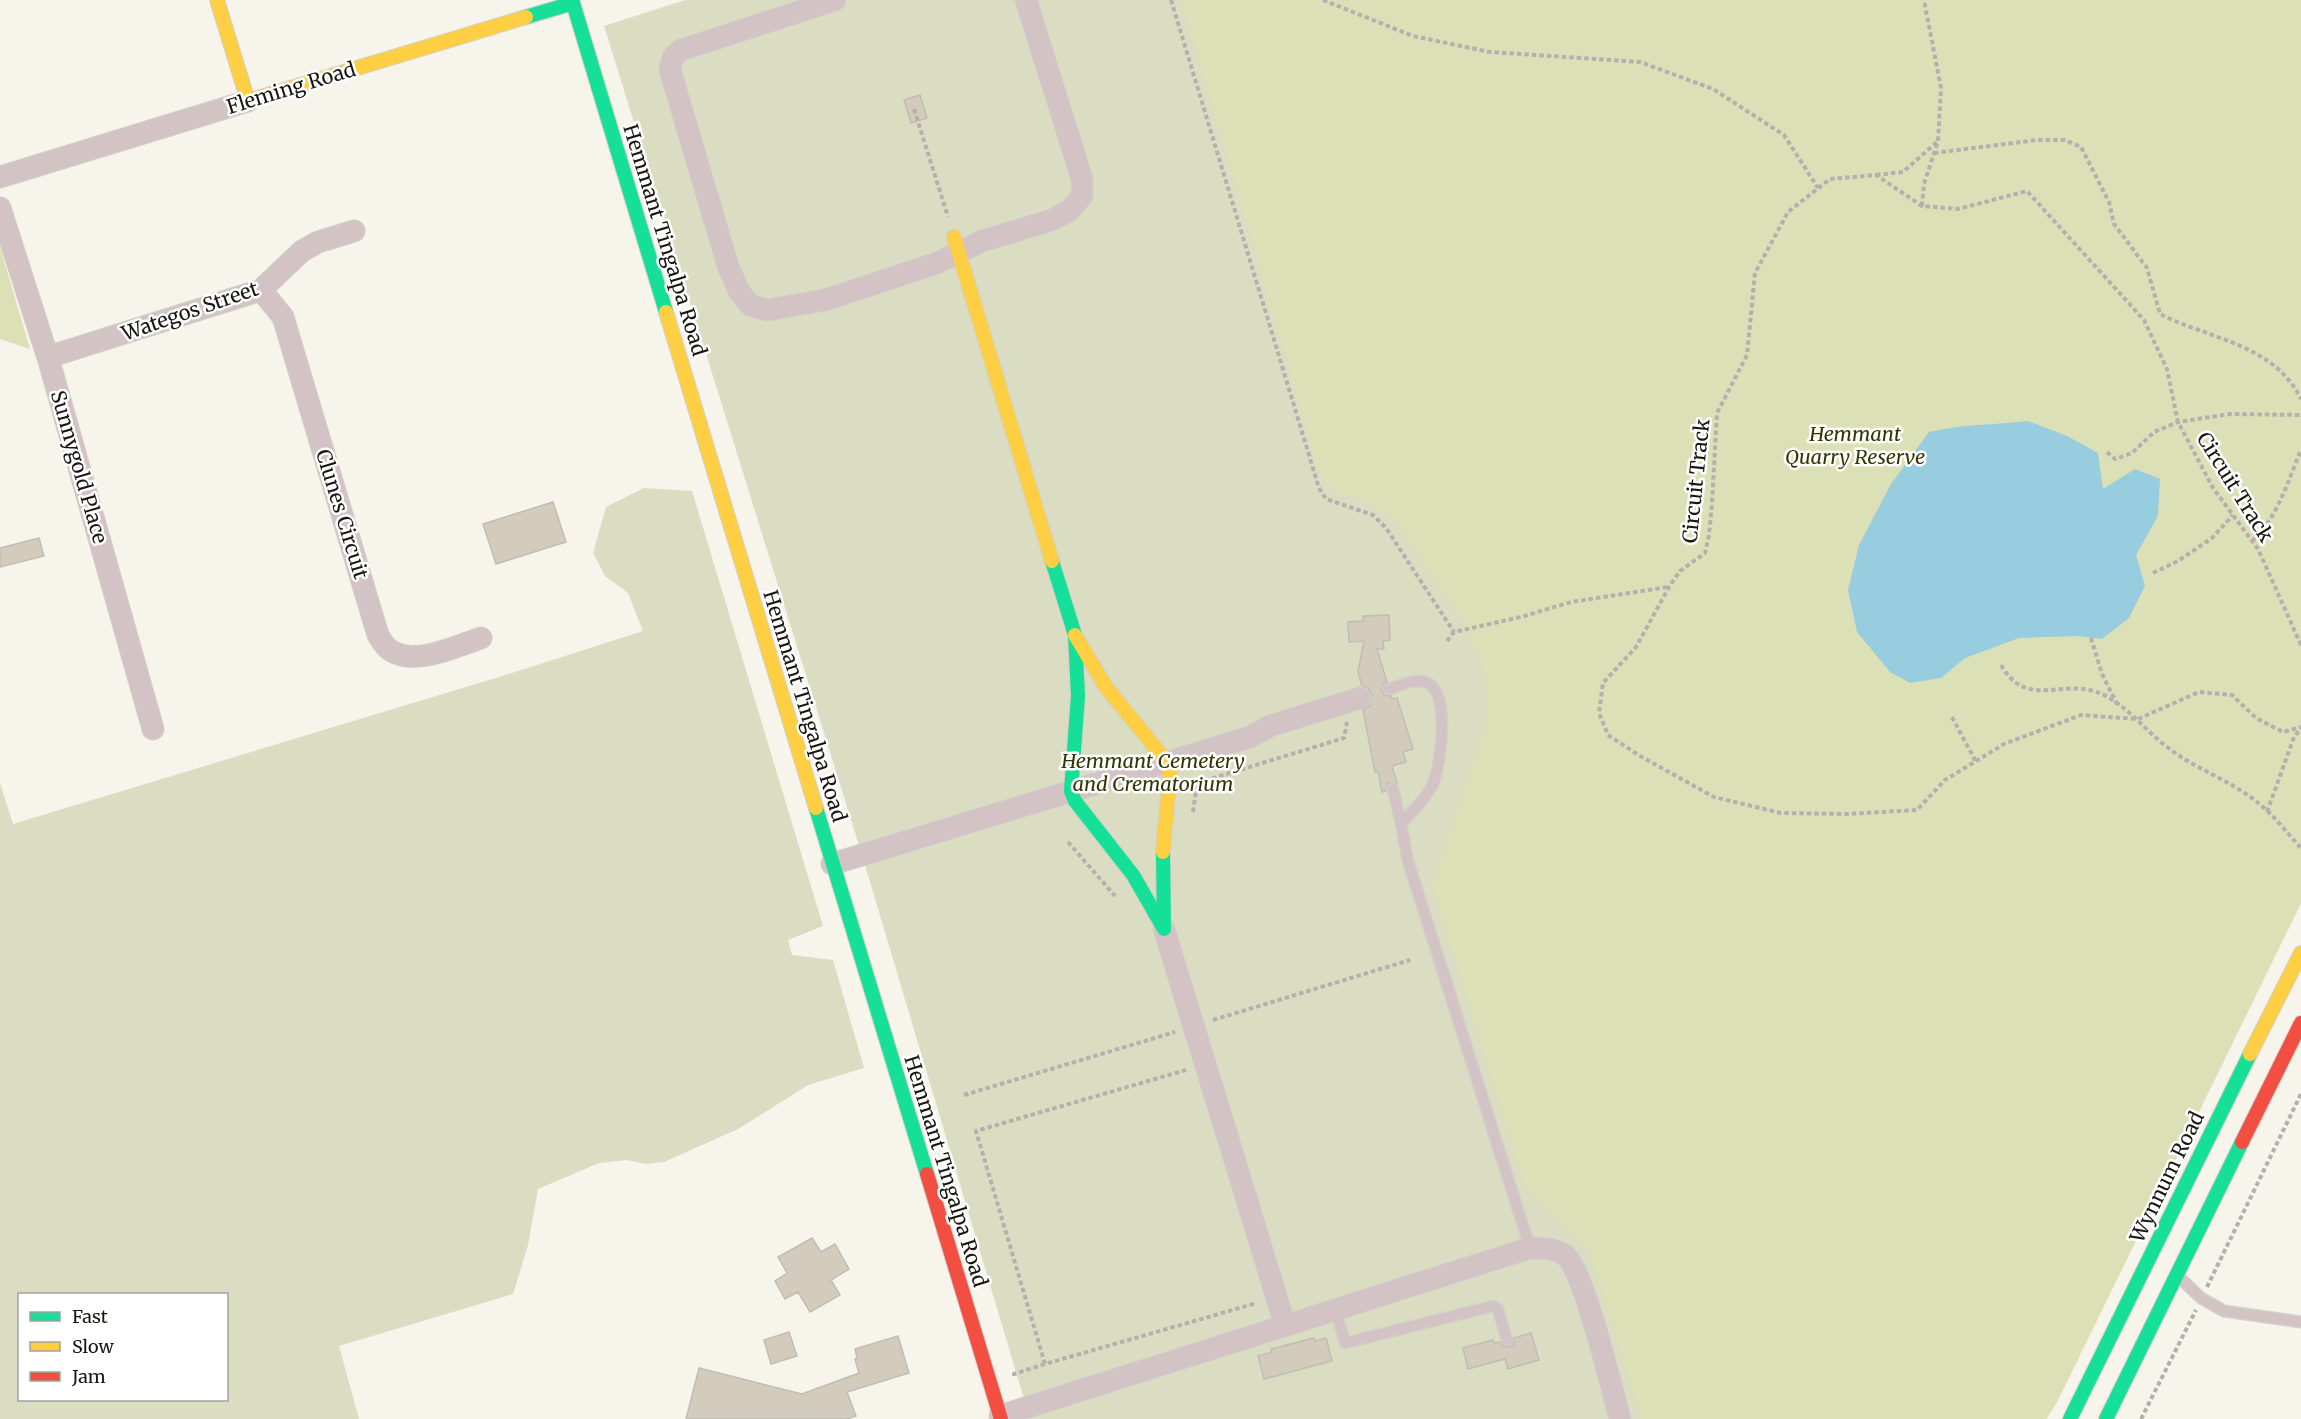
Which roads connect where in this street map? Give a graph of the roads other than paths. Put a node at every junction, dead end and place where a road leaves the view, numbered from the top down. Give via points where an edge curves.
1 (217, 0) edge
2 (835, 0) edge
3 (1026, 0) edge
4 (578, 2) edge
5 (248, 101) junction
6 (0, 177) edge
7 (0, 208) edge
8 (354, 231) dead end
9 (957, 245) junction
10 (261, 290) junction
11 (48, 357) junction
12 (1075, 635) junction
13 (481, 638) dead end
14 (1106, 687) junction
15 (1389, 689) dead end
16 (1078, 696) junction
17 (1351, 701) road end
18 (153, 729) dead end
19 (1167, 762) junction
20 (1393, 789) dead end
21 (1071, 791) junction
22 (1401, 824) junction
23 (832, 864) junction
24 (1162, 866) junction
25 (1133, 875) junction
26 (1164, 929) junction
27 (2301, 954) edge
28 (2301, 1023) edge
29 (1530, 1248) junction
30 (2177, 1274) junction
31 (1335, 1308) junction
32 (2301, 1322) edge
33 (1285, 1325) junction
34 (1507, 1340) dead end
35 (1001, 1417) edge
36 (1620, 1419) edge
37 (2070, 1419) edge
38 (2106, 1419) edge

1 - 5 street
2 - 9 street via 681,50 673,57 670,70 728,266 739,291 750,305 767,310 825,300 937,263
3 - 9 street via 1082,179 1082,196 1070,210 1052,220
4 - 5 street, Fleming Road
4 - 23 street, Hemmant Tingalpa Road
5 - 6 street, Fleming Road
7 - 11 street, Sunnygold Place
8 - 10 street, Wategos Street via 302,251
9 - 12 street
10 - 11 street, Wategos Street
10 - 13 street, Clunes Circuit via 283,317 378,635 390,650 410,657
11 - 18 street, Sunnygold Place
12 - 14 street
12 - 16 street
14 - 16 street
14 - 19 street
15 - 22 lane via 1414,681 1425,682 1437,692 1441,708 1441,742 1433,786
16 - 21 street
17 - 19 street
19 - 21 street
19 - 24 street via 1170,773
20 - 22 lane
21 - 23 street
21 - 25 street
22 - 29 lane via 1408,861
23 - 35 street, Hemmant Tingalpa Road
24 - 25 street
24 - 26 street
25 - 26 street
26 - 33 street via 1195,1067
27 - 37 street, Wynnum Road
28 - 30 street
29 - 31 street
29 - 36 street via 1549,1248 1566,1256 1580,1278
30 - 32 lane via 2202,1298 2224,1311
30 - 38 street
31 - 33 street
31 - 34 lane via 1345,1343 1493,1306 1498,1309
33 - 35 street

